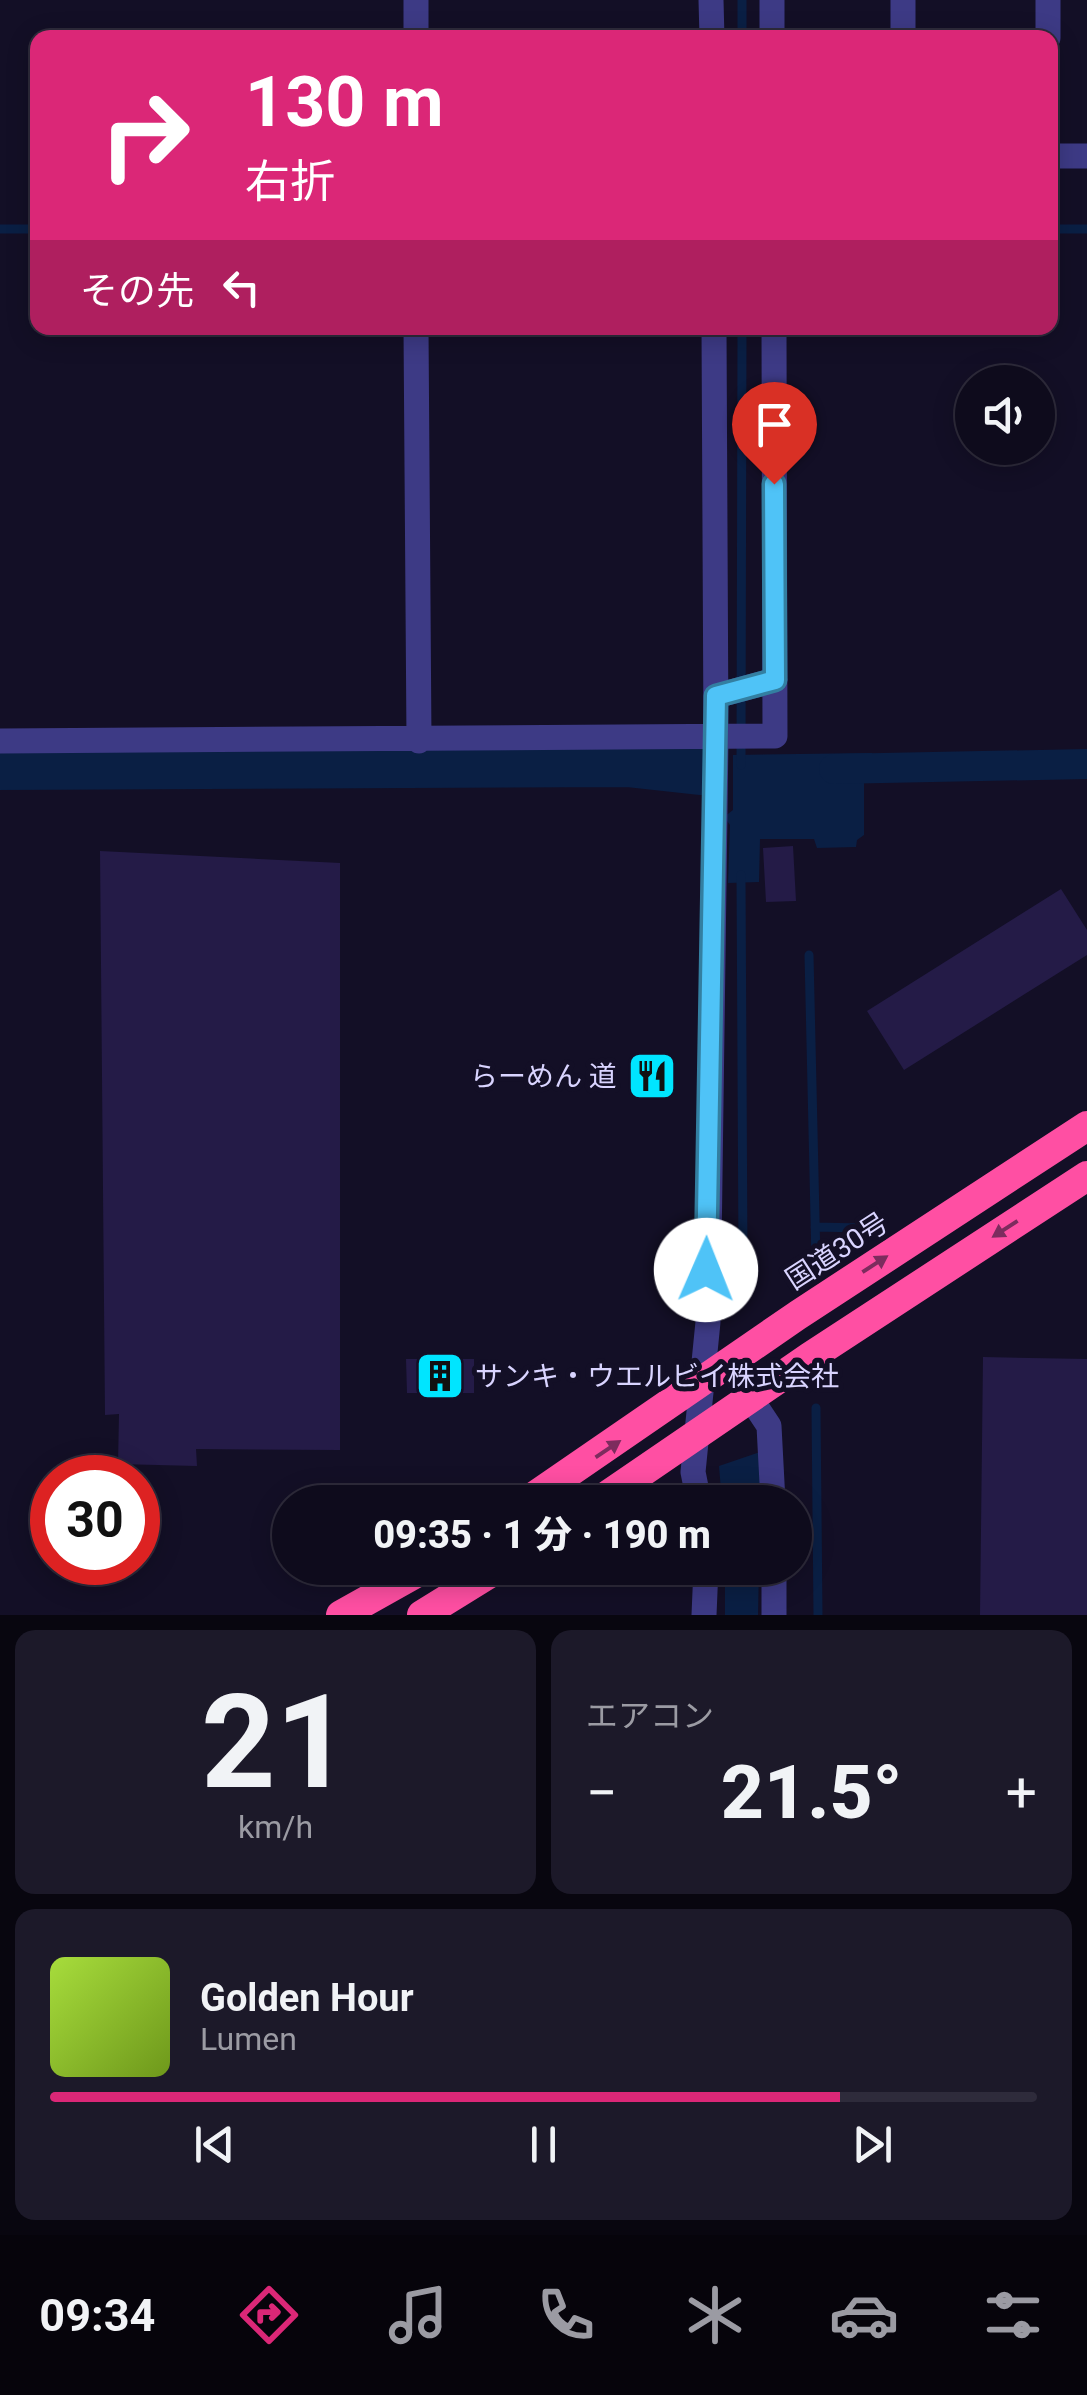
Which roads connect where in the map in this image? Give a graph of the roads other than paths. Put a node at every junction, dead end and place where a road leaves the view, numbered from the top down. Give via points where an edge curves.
1 (416, 0) edge
2 (712, 0) edge
3 (772, 0) edge
4 (903, 0) edge
5 (1048, 0) edge
6 (416, 30) edge
7 (712, 30) edge
8 (772, 30) edge
9 (903, 30) edge
10 (1048, 30) edge
11 (1058, 156) edge
12 (1087, 156) edge
13 (416, 335) edge
14 (714, 335) edge
15 (774, 335) edge
16 (770, 682) junction
17 (722, 694) junction
18 (721, 738) junction
19 (0, 741) edge
20 (419, 741) junction
21 (1087, 1126) edge
22 (1087, 1176) edge
23 (728, 1364) junction
24 (701, 1384) junction
25 (750, 1398) junction
26 (696, 1436) junction
27 (551, 1485) edge
28 (623, 1485) edge
29 (696, 1485) edge
30 (773, 1485) edge
31 (395, 1585) edge
32 (471, 1585) edge
33 (705, 1585) edge
34 (774, 1585) edge
35 (341, 1615) edge
36 (422, 1615) edge
37 (704, 1615) edge
38 (774, 1615) edge

1 - 6 street
2 - 7 street
3 - 8 street
4 - 9 street
5 - 10 street
11 - 12 street
13 - 20 street
14 - 17 street
15 - 16 street
16 - 17 street
16 - 18 street via 775,736
17 - 18 street
18 - 20 street
18 - 24 street via 708,1322
19 - 20 street
23 -> 21 highway, 国道30号
22 -> 25 highway
23 - 24 highway, 国道30号
23 - 25 street
24 - 26 street
27 -> 24 highway, 国道30号
25 - 26 highway
25 - 30 street via 772,1438
26 - 28 highway
26 - 29 street
31 - 35 highway
32 - 36 highway
33 - 37 street
34 - 38 street

